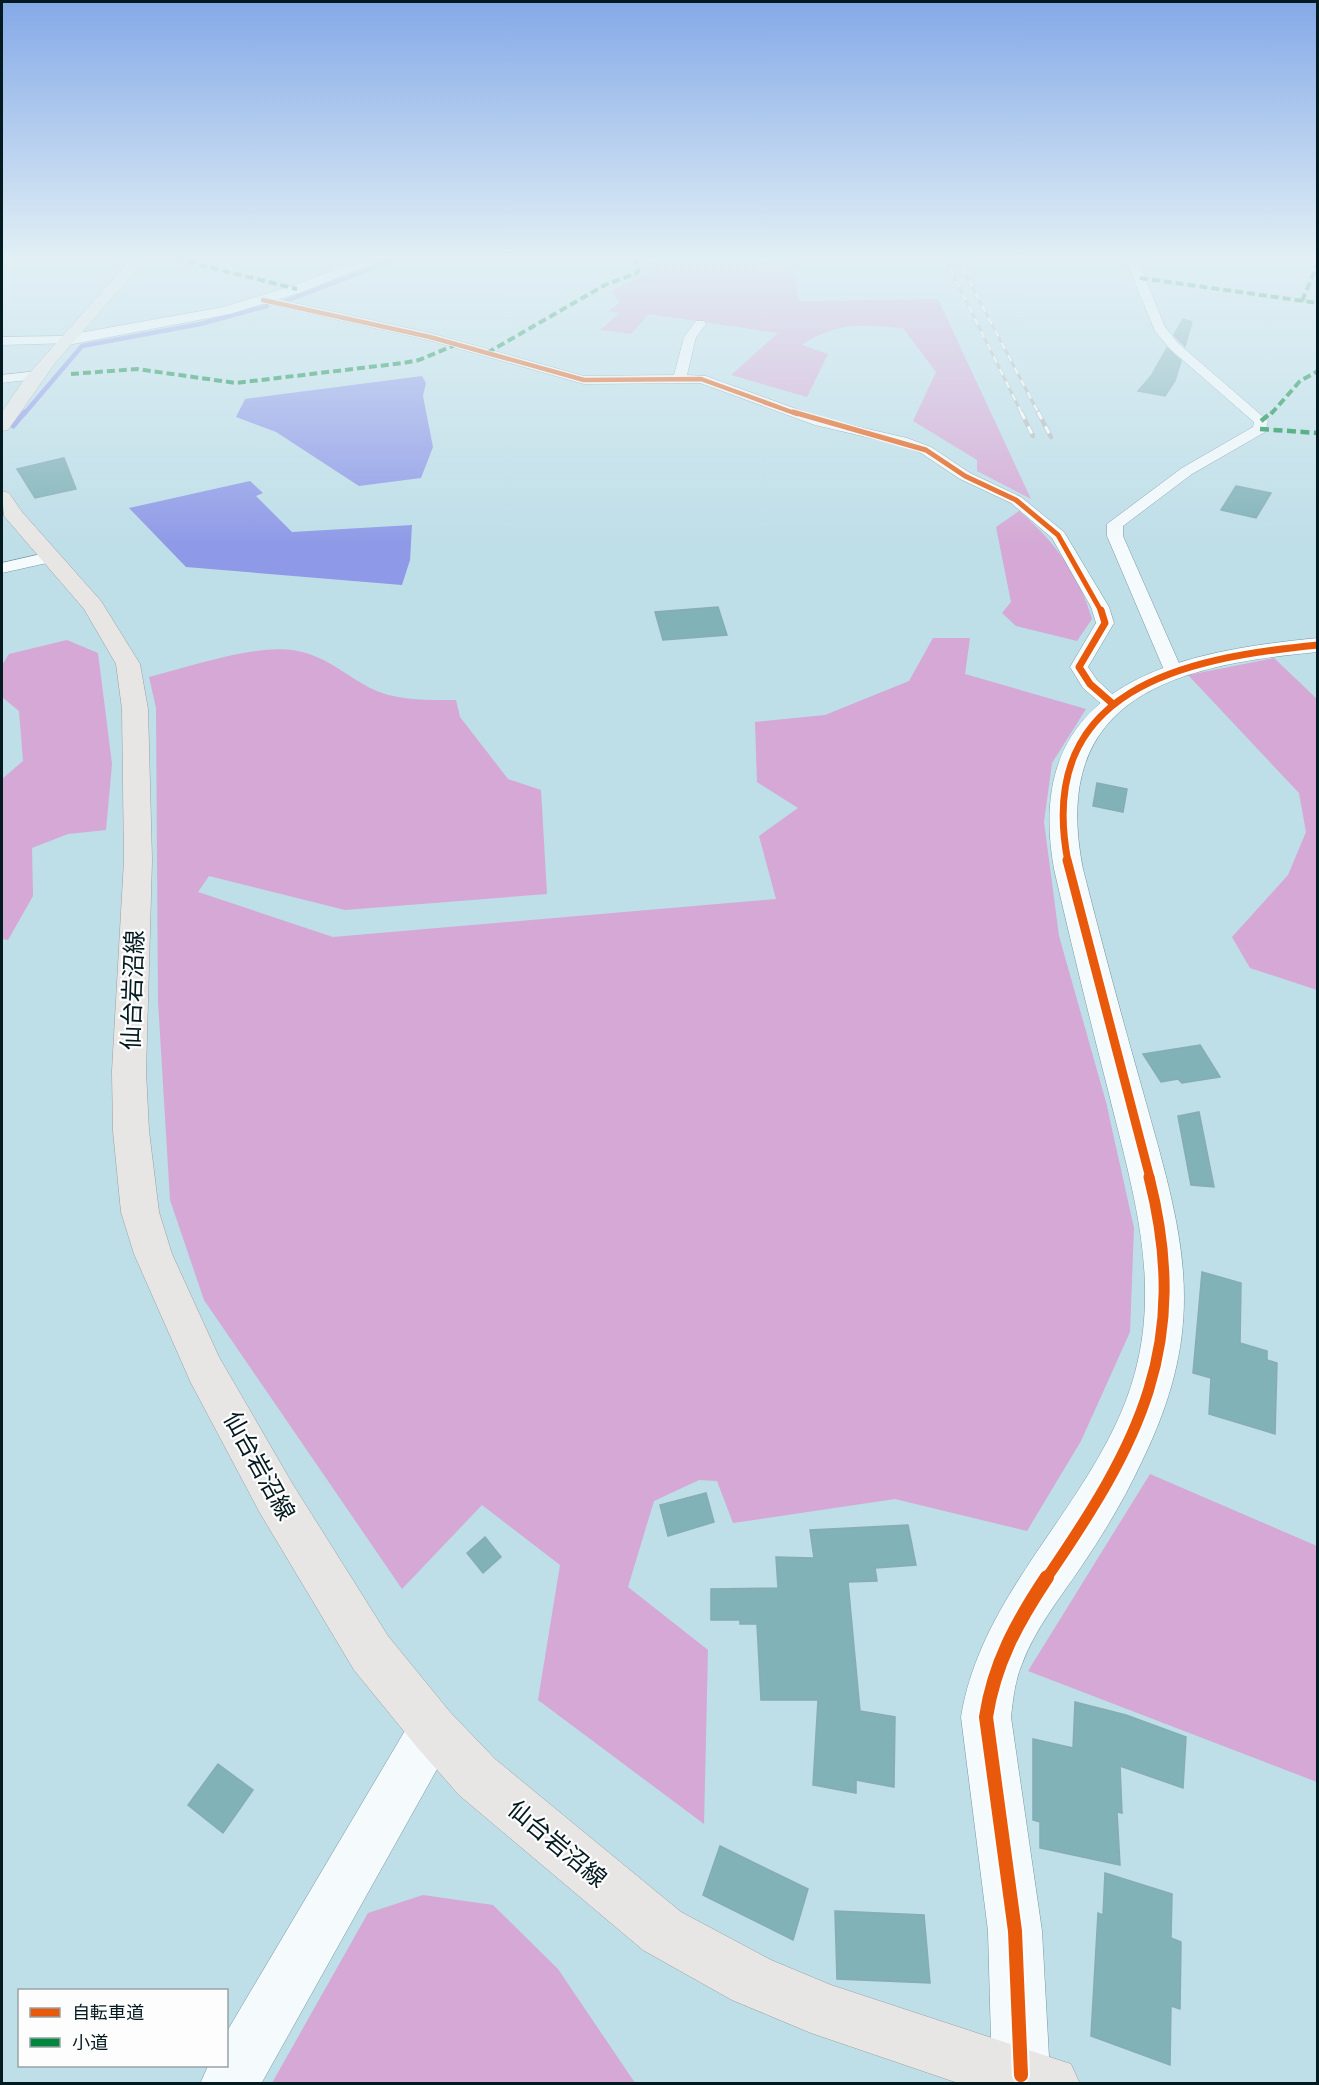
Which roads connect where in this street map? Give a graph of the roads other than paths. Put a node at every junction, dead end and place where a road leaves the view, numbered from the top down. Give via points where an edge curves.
1 (57, 353) edge
2 (485, 353) edge
3 (686, 353) edge
4 (1182, 353) edge
5 (38, 375) junction
6 (2, 379) edge
7 (680, 379) junction
8 (2, 426) edge
9 (2, 496) edge
10 (50, 556) junction
11 (2, 568) edge
12 (1317, 645) edge
13 (1173, 670) junction
14 (1113, 704) junction
15 (433, 1729) junction
16 (1036, 2079) edge
17 (230, 2084) edge

1 - 5 main road
2 - 7 street via 584,380
3 - 7 street
4 - 13 street via 1261,421 1260,429 1187,471 1115,524 1115,536
5 - 6 street
5 - 8 main road
7 - 14 street via 710,382 820,422 926,450 965,476 1016,500 1058,535 1100,607 1105,623 1079,667 1090,684
9 - 10 main road, 仙台岩沼線 via 14,516
10 - 11 street
10 - 15 main road, 仙台岩沼線 via 110,630 128,664 135,709 138,860 129,1071 140,1212 150,1244 205,1370 276,1498 371,1653
12 - 13 street via 1201,662
13 - 14 street
14 - 16 street via 1084,739 1076,756 1063,801 1064,829 1075,892 1152,1183 1164,1240 1168,1296 1148,1401 1111,1477 1016,1623 995,1668 988,1694 986,1718
15 - 16 main road, 仙台岩沼線 via 477,1777 662,1931 752,1980 831,2013
15 - 17 street

